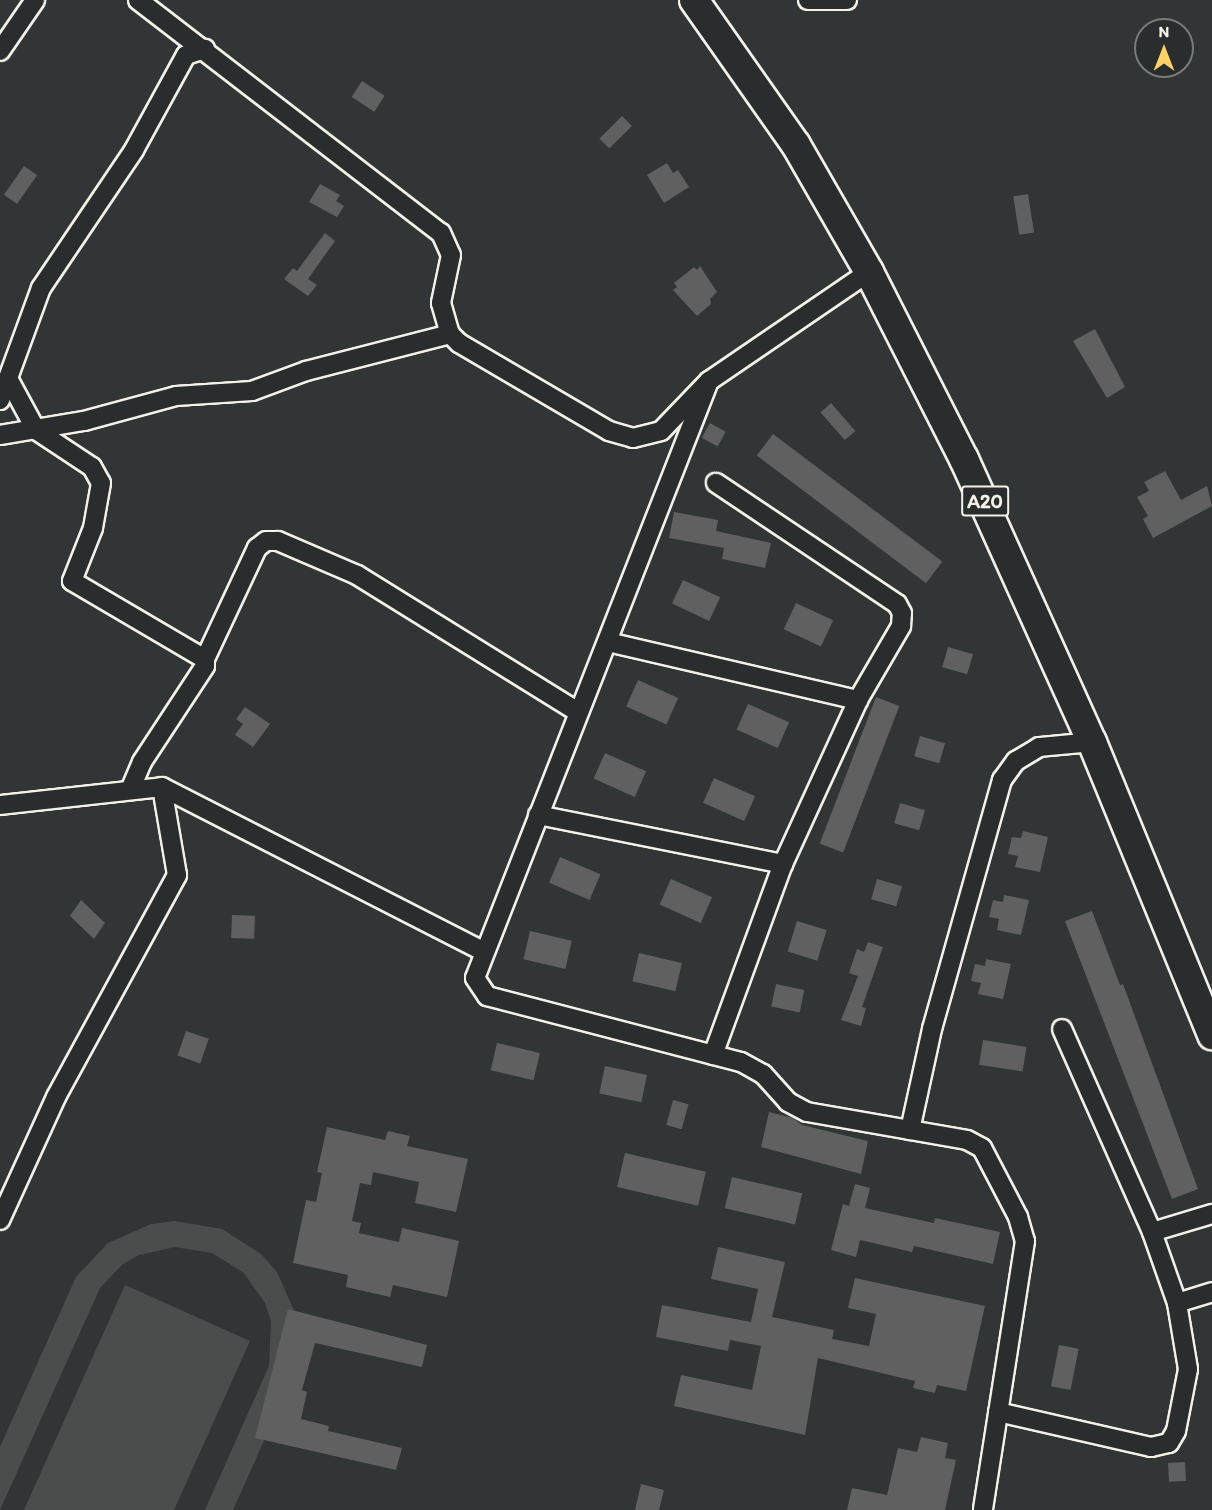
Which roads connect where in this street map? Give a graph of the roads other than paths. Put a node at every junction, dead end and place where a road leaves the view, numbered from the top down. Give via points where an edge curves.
1 (34, 0) edge
2 (138, 0) edge
3 (694, 0) edge
4 (808, 0) edge
5 (847, 0) edge
6 (206, 49) junction
7 (0, 51) edge
8 (868, 272) junction
9 (450, 333) junction
10 (709, 381) junction
11 (10, 382) junction
12 (0, 400) edge
13 (36, 430) junction
14 (0, 435) edge
15 (716, 483) dead end
16 (608, 642) junction
17 (205, 659) junction
18 (858, 700) junction
19 (578, 712) junction
20 (1092, 742) junction
21 (162, 787) junction
22 (131, 788) junction
23 (0, 805) edge
24 (537, 815) junction
25 (783, 864) junction
26 (483, 951) junction
27 (1062, 1029) dead end
28 (1212, 1035) edge
29 (713, 1055) junction
30 (910, 1130) junction
31 (1212, 1214) edge
32 (0, 1220) edge
33 (1152, 1232) junction
34 (1212, 1292) edge
35 (1177, 1303) junction
36 (998, 1412) junction
37 (982, 1510) edge

1 - 7 street
2 - 6 street
3 - 8 main road, A20 via 779,118
4 - 5 street
6 - 9 street via 441,233 451,255 441,303
6 - 11 street via 186,55 134,150 41,288
8 - 10 street
8 - 20 main road, A20 via 1000,533
9 - 10 street via 459,344 609,431 633,438 661,431
9 - 13 street via 306,371 252,391 176,396
10 - 16 street
11 - 12 street
11 - 13 street
13 - 14 street
13 - 17 street via 92,467 101,483 93,528 72,581
15 - 18 street via 897,604 902,613 901,626
16 - 18 street
16 - 19 street
17 - 19 street via 257,548 278,541 357,575
17 - 22 street via 205,666 142,762
18 - 25 street
19 - 24 street
20 - 28 main road, A20
20 - 30 street via 1039,747 1016,761 1002,780 932,1029
21 - 22 street
21 - 26 street
21 - 32 street via 177,875 56,1096
22 - 23 street
24 - 25 street
24 - 26 street
25 - 29 street
26 - 29 street via 475,978 487,996
27 - 33 street
29 - 30 street via 753,1067 788,1101 807,1112
30 - 36 street via 967,1140 982,1148 1018,1217 1025,1241
31 - 33 street
33 - 35 street
34 - 35 street
35 - 36 street via 1188,1369 1176,1431 1169,1443 1151,1447
36 - 37 street

